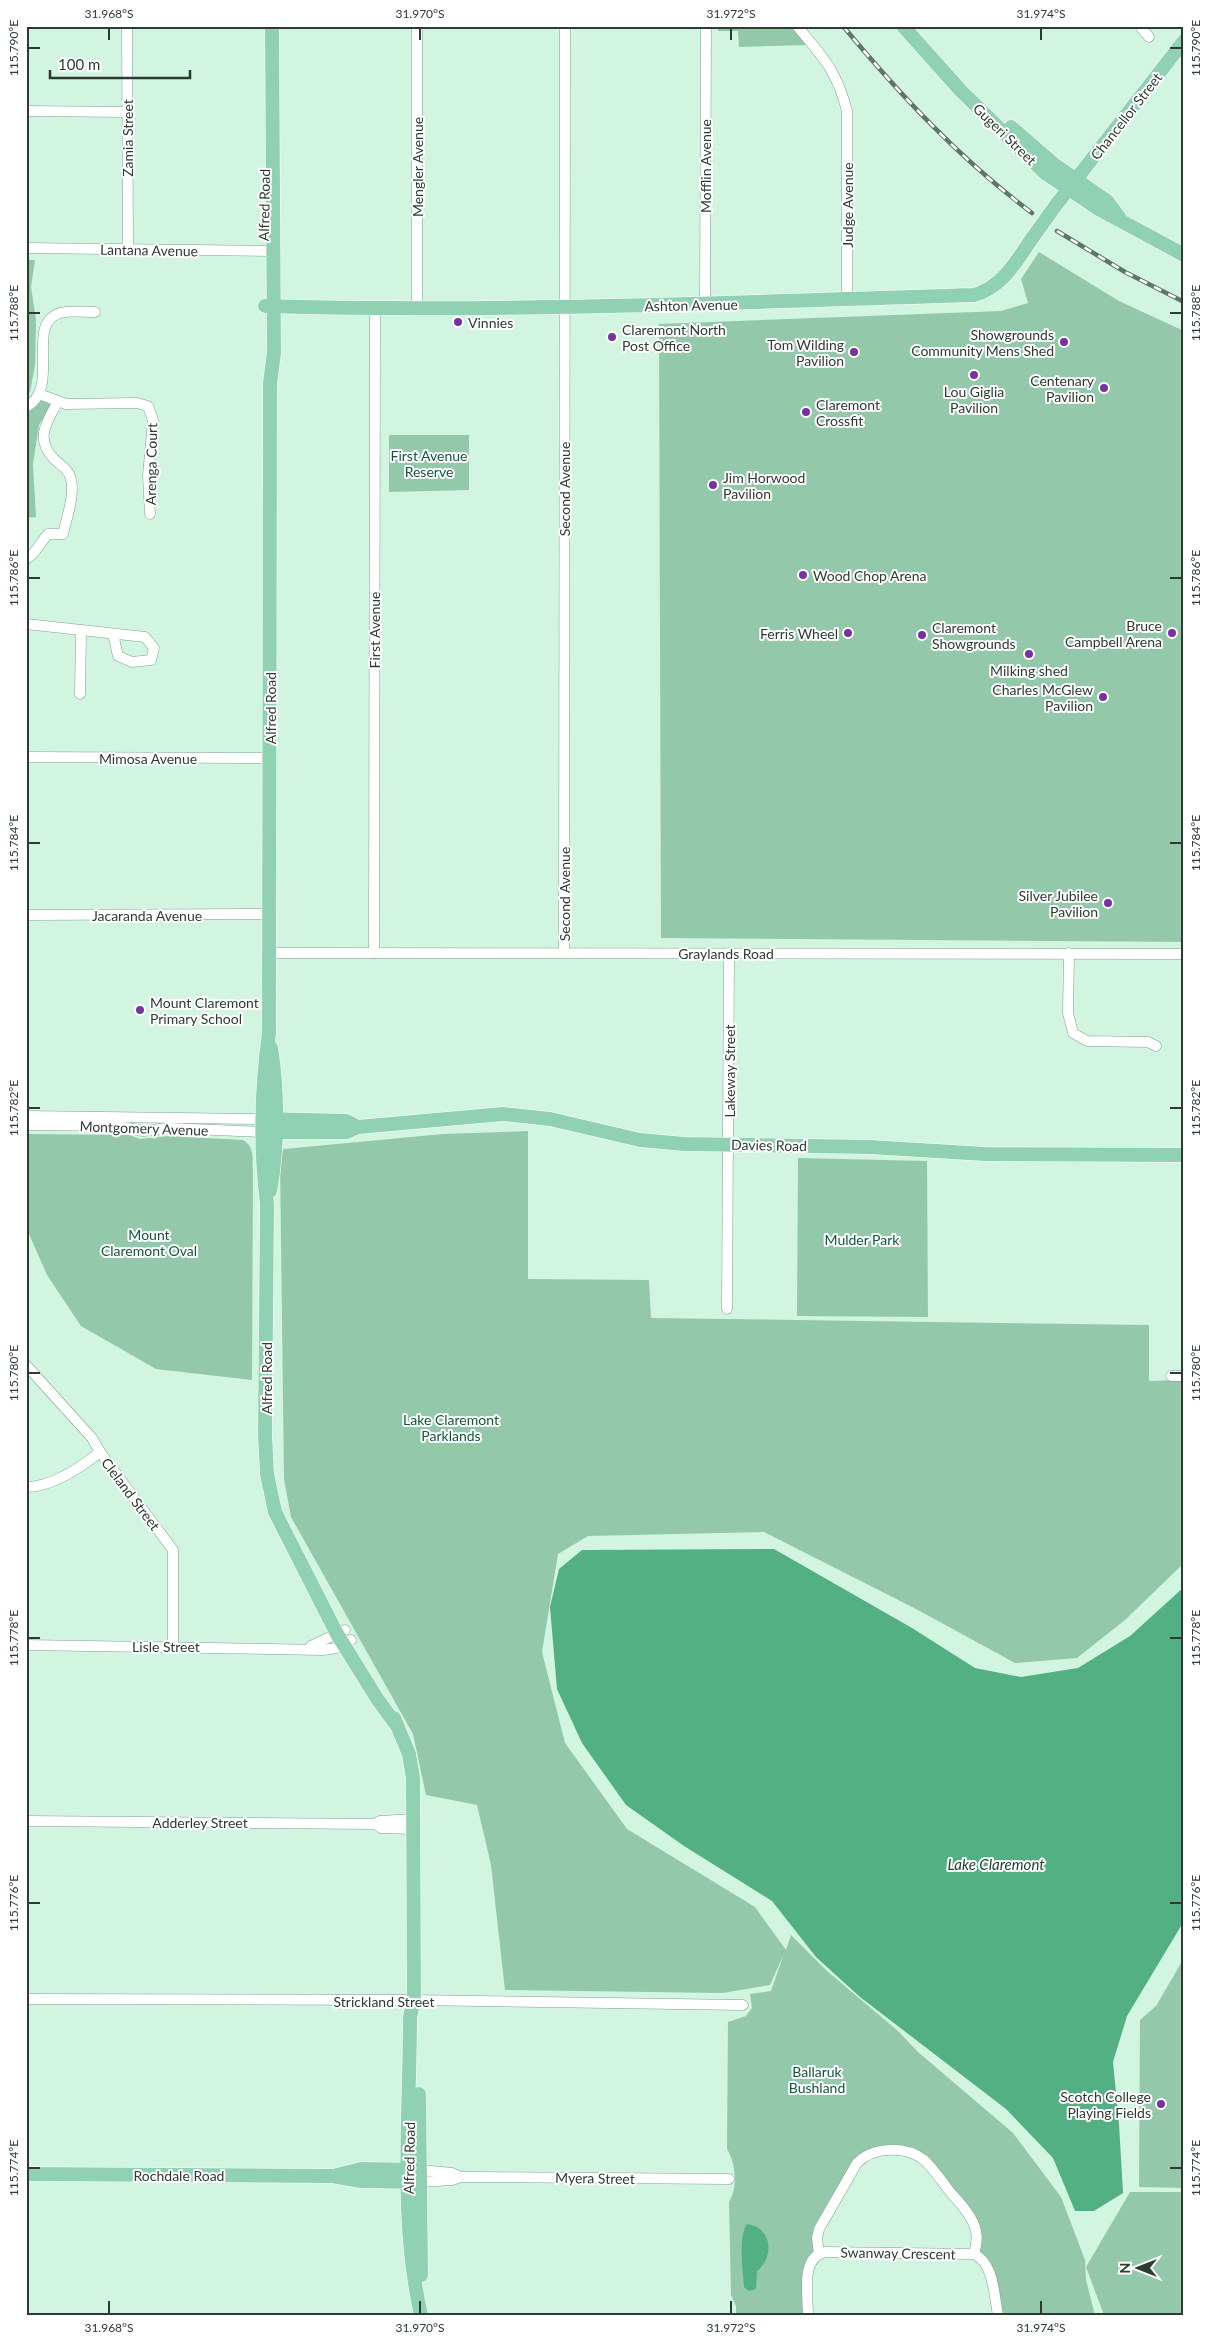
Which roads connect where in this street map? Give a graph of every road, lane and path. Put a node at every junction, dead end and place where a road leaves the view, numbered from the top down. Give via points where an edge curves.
1 (127, 26) edge
2 (264, 26) edge
3 (272, 26) edge
4 (416, 26) edge
5 (565, 26) edge
6 (706, 26) edge
7 (797, 26) edge
8 (903, 26) edge
9 (914, 26) edge
10 (1140, 26) edge
11 (1149, 37) dead end
12 (1184, 41) edge
13 (26, 111) edge
14 (127, 112) junction
15 (1071, 185) junction
16 (26, 248) edge
17 (128, 249) junction
18 (268, 251) junction
19 (1184, 255) edge
20 (847, 299) junction
21 (705, 305) junction
22 (268, 306) junction
23 (375, 307) junction
24 (417, 307) junction
25 (564, 307) junction
26 (95, 312) dead end
27 (40, 394) junction
28 (57, 403) junction
29 (26, 407) edge
30 (150, 514) dead end
31 (26, 559) edge
32 (26, 624) edge
33 (81, 631) junction
34 (114, 634) dead end
35 (80, 694) dead end
36 (26, 758) edge
37 (270, 758) junction
38 (268, 914) junction
39 (26, 915) edge
40 (564, 952) junction
41 (268, 953) junction
42 (374, 953) junction
43 (730, 953) junction
44 (1069, 953) junction
45 (1184, 954) edge
46 (1156, 1046) dead end
47 (26, 1116) edge
48 (26, 1125) edge
49 (268, 1125) junction
50 (728, 1145) junction
51 (1184, 1155) edge
52 (727, 1309) dead end
53 (26, 1365) edge
54 (1171, 1376) dead end
55 (1184, 1376) edge
56 (100, 1452) junction
57 (26, 1487) edge
58 (344, 1637) junction
59 (26, 1645) edge
60 (173, 1646) junction
61 (26, 1821) edge
62 (415, 1824) junction
63 (26, 1999) edge
64 (414, 2000) junction
65 (742, 2006) dead end
66 (26, 2174) edge
67 (414, 2176) junction
68 (730, 2179) dead end
69 (819, 2254) junction
70 (974, 2254) junction
71 (421, 2315) edge
72 (428, 2315) edge
73 (808, 2315) edge
74 (998, 2315) edge

1 - 14 street, Zamia Street
2 - 18 main road, Alfred Road
3 - 18 main road, Alfred Road
4 - 24 street, Mengler Avenue
5 - 25 street, Second Avenue
6 - 21 street, Mofflin Avenue
7 - 20 street, Judge Avenue via 829,64 841,85 847,111
8 - 15 main road, Gugeri Street via 1014,144 1045,173
9 - 15 main road, Gugeri Street
10 - 11 street
12 - 15 main road, Chancellor Street
13 - 14 street
14 - 17 street, Zamia Street
15 - 19 main road, Gugeri Street via 1107,201 1123,221
15 - 20 main road, Ashton Avenue, bridge via 1000,282 986,292
16 - 17 street, Lantana Avenue
17 - 18 street, Lantana Avenue
18 - 22 main road, Alfred Road
20 - 21 main road, Ashton Avenue
21 - 25 main road, Ashton Avenue
22 - 23 main road, Ashton Avenue
22 - 37 main road, Alfred Road via 264,353 270,383
23 - 24 main road, Ashton Avenue
23 - 42 street, First Avenue
24 - 25 main road, Ashton Avenue
25 - 40 street, Second Avenue
26 - 27 street via 61,312 49,319 44,329
27 - 28 street, Arenga Court
27 - 29 street
28 - 30 street, Arenga Court via 137,403 148,406 153,420 148,476
28 - 31 street via 44,427 44,441 48,452 70,477 70,501 63,534 48,534
32 - 33 street
33 - 34 street
33 - 35 street
36 - 37 street, Mimosa Avenue
37 - 38 main road, Alfred Road
38 - 39 street, Jacaranda Avenue
38 - 41 main road, Alfred Road
40 - 42 street, Graylands Road
40 - 43 street, Graylands Road
41 - 42 street, Graylands Road
41 - 49 main road, Alfred Road via 269,1033 275,1071
43 - 44 street, Graylands Road
43 - 50 street, Lakeway Street
44 - 45 street, Graylands Road
44 - 46 street via 1068,1013 1072,1033 1087,1041 1148,1042
47 - 49 street, Montgomery Avenue
48 - 49 street, Montgomery Avenue via 118,1126 143,1131
49 - 50 main road, Davies Road via 346,1121 358,1127 503,1114 550,1118 651,1141
49 - 58 main road, Alfred Road via 263,1168 267,1204 267,1474 275,1512
50 - 51 main road, Davies Road via 870,1147 986,1154
50 - 52 street, Lakeway Street
53 - 56 street, Cleland Street via 92,1438
54 - 55 street
56 - 57 street via 40,1487
56 - 60 street, Cleland Street via 173,1550
58 - 60 street, Lisle Street via 323,1650
58 - 62 main road, Alfred Road via 398,1726 409,1754 414,1778
59 - 60 street, Lisle Street
61 - 62 street, Adderley Street via 374,1824 380,1821
62 - 64 main road, Alfred Road
63 - 64 street, Strickland Street
64 - 65 street, Strickland Street
64 - 67 main road, Alfred Road via 418,2017
66 - 67 main road, Rochdale Road via 332,2176 361,2181
67 - 68 street, Myera Street via 452,2173 462,2177
67 - 71 main road, Alfred Road via 410,2256
67 - 72 main road, Alfred Road via 420,2270
69 - 70 street, Swanway Crescent
69 - 70 street via 819,2229 857,2163 876,2150 912,2153 924,2160 968,2214 976,2229
69 - 73 street via 811,2261 808,2272
70 - 74 street, Swanway Crescent via 983,2258 988,2268

